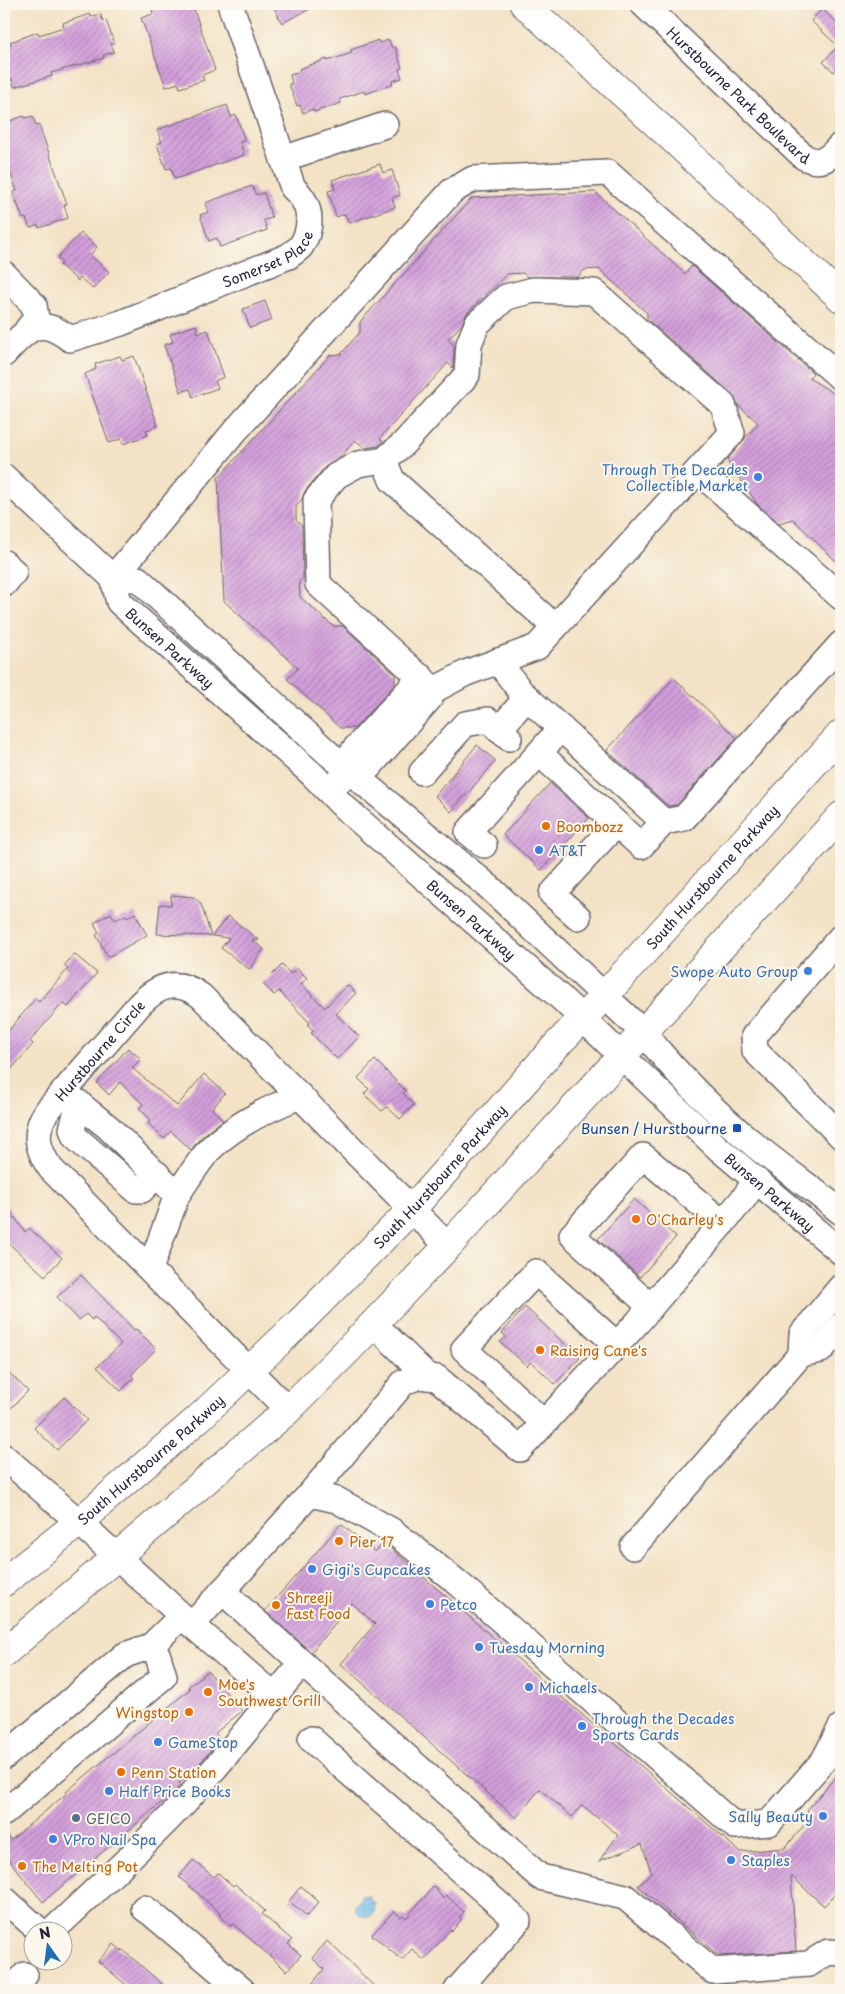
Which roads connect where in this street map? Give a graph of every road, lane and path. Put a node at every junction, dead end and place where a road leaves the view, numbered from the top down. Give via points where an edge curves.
1 (230, 4) edge
2 (524, 4) edge
3 (643, 4) edge
4 (384, 125) dead end
5 (841, 145) edge
6 (283, 159) junction
7 (4, 274) edge
8 (841, 298) edge
9 (27, 330) junction
10 (4, 354) edge
11 (841, 378) edge
12 (384, 460) junction
13 (698, 471) junction
14 (4, 477) edge
15 (4, 563) edge
16 (113, 578) junction
17 (4, 584) edge
18 (841, 597) edge
19 (555, 627) junction
20 (841, 644) edge
21 (498, 661) junction
22 (428, 684) junction
23 (527, 697) junction
24 (560, 728) junction
25 (841, 734) edge
26 (539, 753) junction
27 (348, 771) junction
28 (422, 772) dead end
29 (329, 792) junction
30 (841, 816) edge
31 (664, 822) junction
32 (616, 824) junction
33 (484, 845) dead end
34 (578, 918) dead end
35 (841, 936) edge
36 (604, 996) junction
37 (582, 1018) junction
38 (644, 1033) junction
39 (621, 1056) junction
40 (300, 1096) junction
41 (72, 1098) junction
42 (841, 1136) edge
43 (756, 1180) junction
44 (177, 1195) junction
45 (412, 1209) junction
46 (841, 1212) edge
47 (723, 1223) junction
48 (448, 1246) junction
49 (841, 1252) edge
50 (150, 1268) junction
51 (841, 1288) edge
52 (651, 1307) junction
53 (373, 1324) junction
54 (841, 1326) edge
55 (617, 1345) junction
56 (801, 1354) junction
57 (249, 1371) junction
58 (428, 1377) junction
59 (288, 1410) junction
60 (544, 1423) junction
61 (4, 1457) edge
62 (310, 1494) junction
63 (79, 1522) junction
64 (633, 1547) dead end
65 (117, 1556) junction
66 (4, 1582) edge
67 (222, 1591) junction
68 (187, 1620) junction
69 (151, 1646) junction
70 (4, 1653) edge
71 (302, 1663) junction
72 (274, 1696) junction
73 (841, 1727) edge
74 (311, 1739) dead end
75 (4, 1757) edge
76 (4, 1813) edge
77 (4, 1899) edge
78 (144, 1908) dead end
79 (30, 1922) edge
80 (62, 1922) edge
81 (841, 1952) edge
82 (242, 1990) edge
83 (457, 1990) edge

1 - 6 street, Somerset Place
2 - 8 main road
3 - 5 street, Hurstbourne Park Boulevard via 804,156 813,161 824,160
4 - 6 street
6 - 9 street, Somerset Place via 293,188 308,209 310,224 300,246 289,256 121,323 70,339 47,326
7 - 9 street via 34,305 36,318
9 - 10 street
11 - 16 street via 608,173 473,179 452,191 241,424
12 - 13 street via 467,375 469,344 477,324 506,296 534,290 594,292 723,405 732,433
12 - 19 street via 392,480
12 - 22 street via 358,464 336,476 316,500 318,584
13 - 18 street
13 - 19 street
14 - 16 street
15 - 17 street via 14,572
16 - 27 street, Bunsen Parkway via 138,579
16 - 29 street, Bunsen Parkway via 119,602
19 - 21 street via 537,647
20 - 31 street via 684,818
21 - 22 street
21 - 23 street
22 - 27 street via 430,698 369,767
23 - 24 street
23 - 28 street via 504,734 488,720 465,724
24 - 26 street
24 - 31 street
25 - 36 main road, South Hurstbourne Parkway
26 - 32 street
26 - 33 street via 468,832
27 - 29 street
27 - 36 street, Bunsen Parkway via 489,887
29 - 37 street, Bunsen Parkway
30 - 38 main road
31 - 32 street via 642,846
32 - 34 street via 552,894
35 - 42 street via 754,1036 755,1051
36 - 37 main road, South Hurstbourne Parkway
36 - 38 street, Bunsen Parkway
37 - 39 street, Bunsen Parkway
37 - 45 main road, South Hurstbourne Parkway
38 - 39 main road
38 - 46 street, Bunsen Parkway via 704,1098 756,1146
39 - 43 street, Bunsen Parkway
39 - 48 main road
40 - 41 street, Hurstbourne Circle via 201,996 193,990 176,986 150,993
40 - 44 street via 269,1108 212,1148
40 - 45 street, Hurstbourne Circle
41 - 44 street via 108,1126
41 - 50 street, Hurstbourne Circle via 42,1118 38,1145 43,1158
43 - 47 street
43 - 49 street, Bunsen Parkway
44 - 50 street
45 - 48 street, Hurstbourne Circle
45 - 57 main road, South Hurstbourne Parkway
47 - 52 street
47 - 52 street via 643,1156 572,1235
48 - 53 main road
50 - 57 street, Hurstbourne Circle
51 - 56 street via 802,1334
52 - 55 street
53 - 58 street
53 - 59 main road
54 - 56 street via 821,1350
55 - 60 street
55 - 60 street via 536,1272 464,1348
56 - 64 street
57 - 59 street, Hurstbourne Circle
57 - 63 main road, South Hurstbourne Parkway
58 - 60 street via 437,1378 459,1395 520,1449
58 - 62 street via 420,1376 404,1382
59 - 65 main road
61 - 63 street
62 - 67 street
62 - 73 street via 337,1500 408,1544 487,1608 735,1826 769,1823 824,1760
63 - 65 street
63 - 66 main road, South Hurstbourne Parkway
65 - 68 street
65 - 70 main road
67 - 68 street
67 - 71 street
68 - 69 street
68 - 72 street
69 - 75 street via 125,1655
69 - 76 street via 164,1676
71 - 72 street
71 - 81 street via 540,1877 624,1897 713,1971 809,1964 828,1952
72 - 80 street via 180,1806
74 - 83 street via 518,1921
77 - 79 street
78 - 82 street

